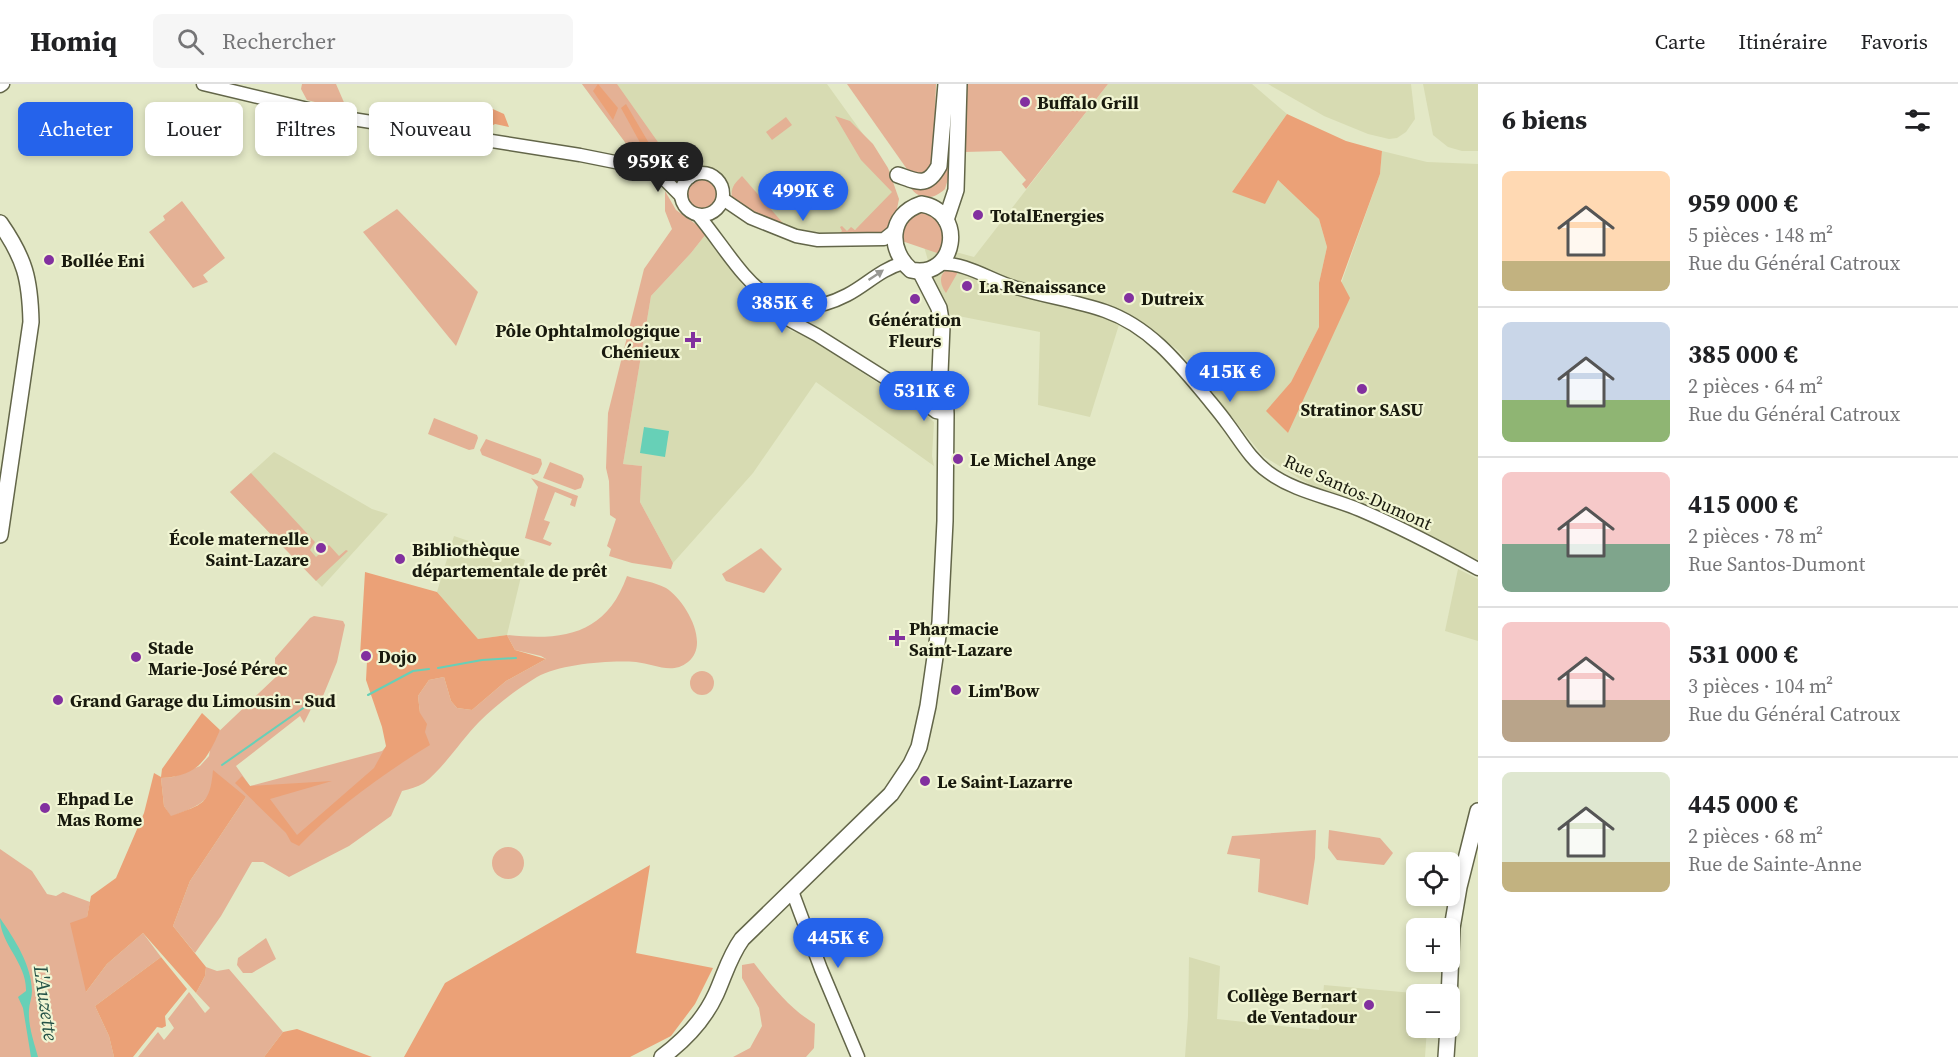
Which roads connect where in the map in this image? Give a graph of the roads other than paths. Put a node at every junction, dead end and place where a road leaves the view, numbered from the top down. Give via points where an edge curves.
1 (203, 84) edge
2 (946, 84) edge
3 (958, 84) edge
4 (656, 170) junction
5 (898, 175) dead end
6 (690, 177) junction
7 (681, 196) junction
8 (723, 199) junction
9 (931, 206) junction
10 (698, 215) junction
11 (946, 220) junction
12 (0, 223) edge
13 (894, 231) junction
14 (949, 247) junction
15 (903, 263) junction
16 (932, 268) junction
17 (969, 269) junction
18 (775, 301) junction
19 (809, 306) junction
20 (817, 335) junction
21 (945, 392) junction
22 (917, 398) junction
23 (946, 414) junction
24 (0, 535) edge
25 (1478, 569) edge
26 (1478, 811) edge
27 (792, 891) junction
28 (1450, 984) edge
29 (1447, 1038) edge
30 (662, 1057) edge
31 (858, 1057) edge
32 (1446, 1057) edge

1 - 4 street via 346,118
2 - 5 main road via 939,166 934,176 924,182
2 - 9 main road via 951,103 950,186
3 - 11 main road via 956,190
4 - 6 street
4 - 7 street
6 - 7 street
6 - 8 street via 712,175 723,189
7 - 10 street via 687,208
8 - 10 street via 715,212
8 - 13 street via 751,218 796,236 818,240 884,239
9 - 11 main road
9 - 13 main road via 921,204 905,212
10 - 18 street via 745,276
11 - 14 main road via 951,237
12 - 24 main road via 24,265 31,322
13 - 15 main road
14 - 16 main road
14 - 17 street, Rue Santos-Dumont
15 - 16 main road via 911,270
19 -> 15 street via 848,295 883,270
16 - 17 street, Rue Santos-Dumont via 949,264
16 - 21 main road via 952,326 950,379
17 - 25 street, Rue Santos-Dumont via 1016,288 1088,306 1127,321 1170,354 1253,459 1267,471 1389,523
18 - 19 street
18 - 20 street via 791,321
19 - 20 street via 806,321
20 - 22 street
21 - 22 street
21 - 23 main road
22 - 23 street via 936,412
23 - 27 main road via 940,622 919,747 891,794
26 - 28 main road via 1452,928
27 - 30 main road via 742,939 706,1013 682,1042
27 - 31 street
29 - 32 main road

